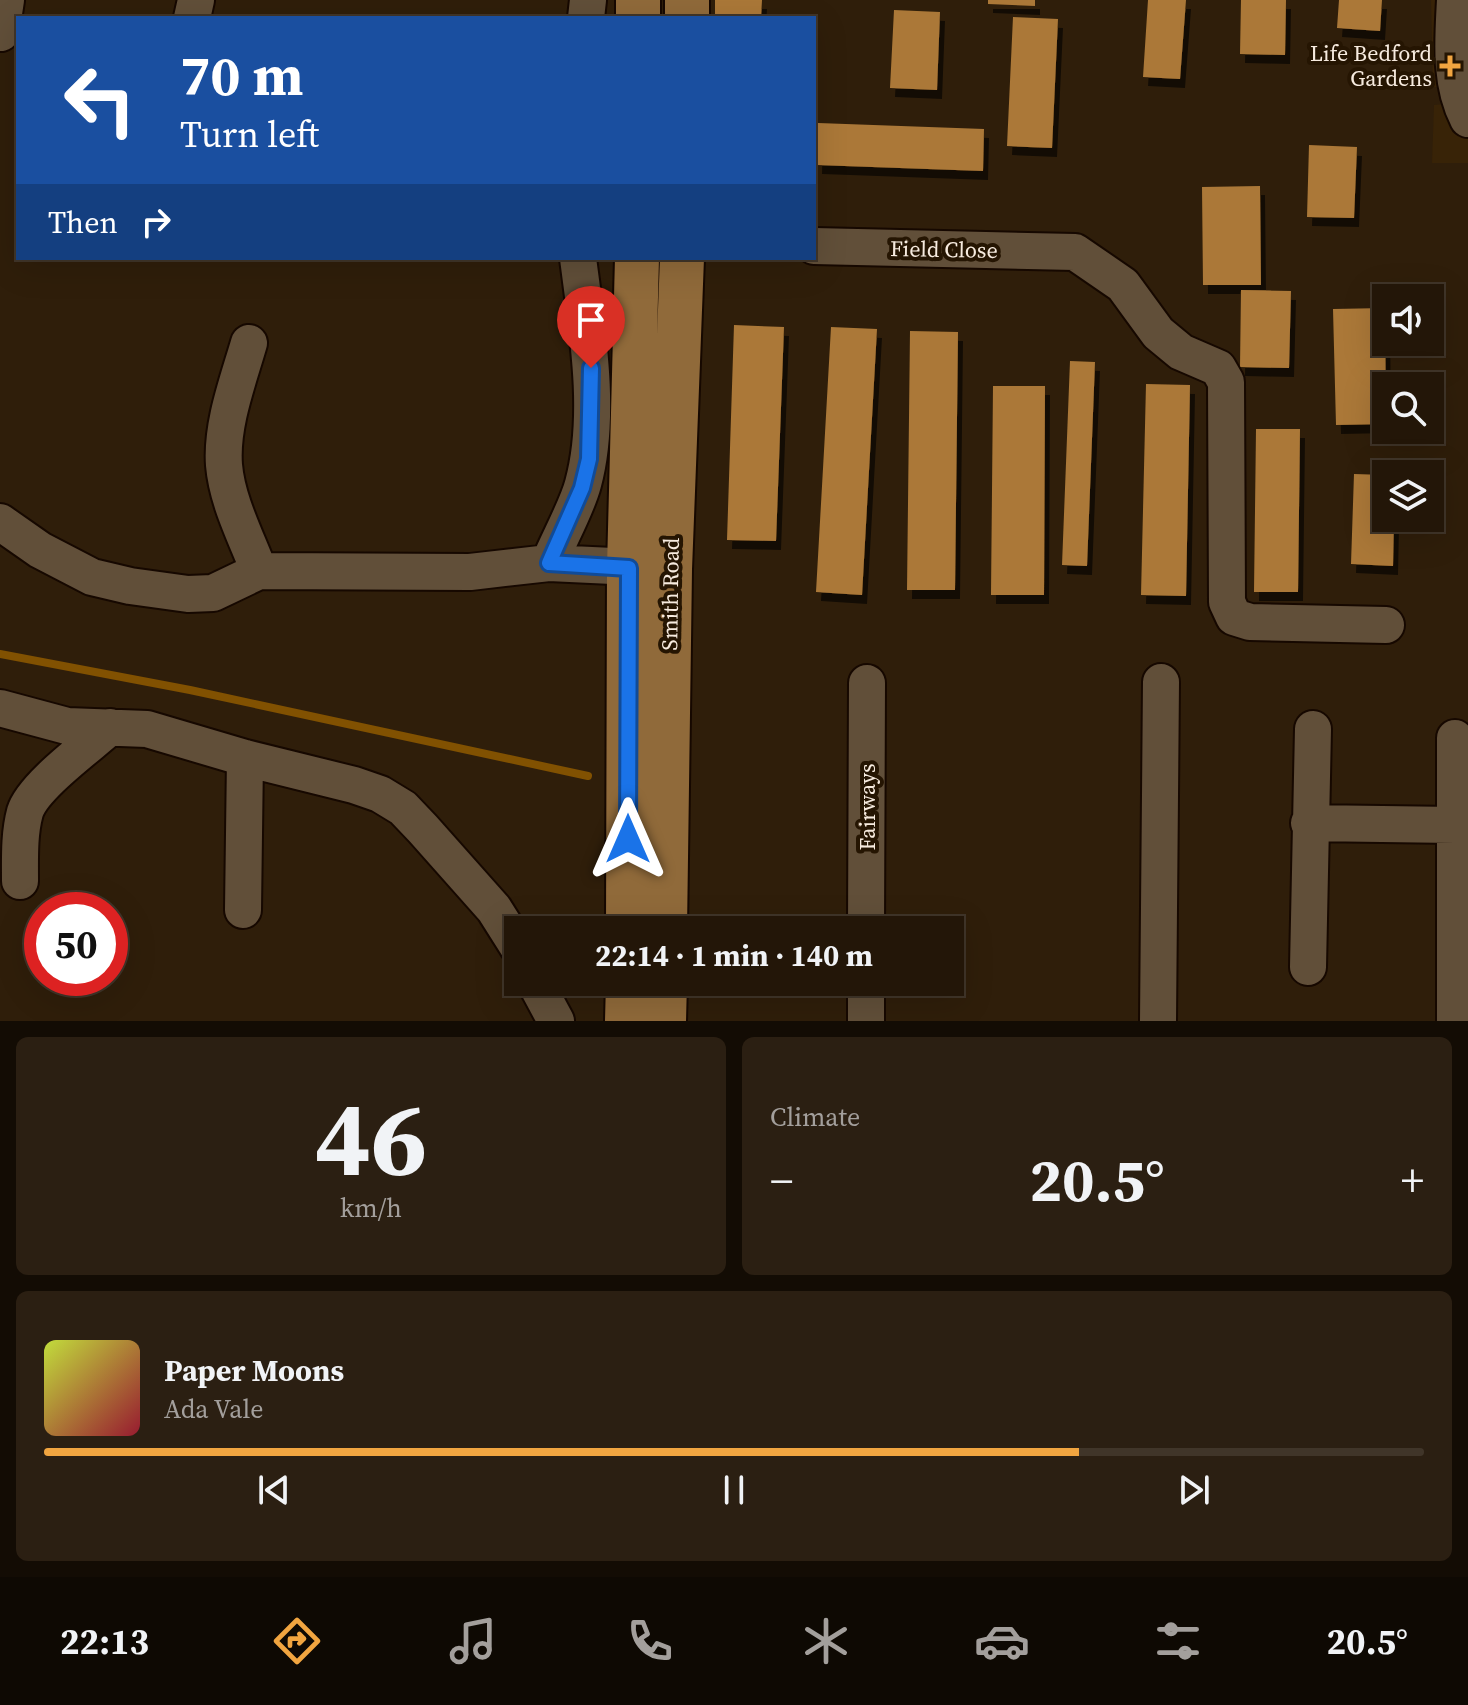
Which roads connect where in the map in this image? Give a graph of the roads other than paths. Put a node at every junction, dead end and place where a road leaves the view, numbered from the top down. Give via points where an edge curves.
1 (6, 0) edge
2 (1455, 0) edge
3 (1, 33) edge
4 (1468, 119) edge
5 (816, 246) edge
6 (578, 260) edge
7 (637, 260) edge
8 (682, 260) edge
9 (249, 343) dead end
10 (0, 522) edge
11 (549, 563) junction
12 (649, 568) junction
13 (259, 571) junction
14 (1386, 625) dead end
15 (1161, 682) dead end
16 (867, 683) dead end
17 (0, 708) edge
18 (110, 727) junction
19 (1313, 729) dead end
20 (1455, 738) dead end
21 (245, 758) junction
22 (1309, 823) junction
23 (1455, 825) junction
24 (20, 881) dead end
25 (243, 910) dead end
26 (629, 916) edge
27 (664, 916) edge
28 (866, 916) edge
29 (504, 925) edge
30 (1308, 967) dead end
31 (543, 996) edge
32 (628, 996) edge
33 (665, 996) edge
34 (866, 996) edge
35 (556, 1021) edge
36 (627, 1021) edge
37 (664, 1021) edge
38 (866, 1021) edge
39 (1158, 1021) edge
40 (1455, 1021) edge

1 - 3 street
2 - 4 street via 1455,85
5 - 14 street, Field Close via 1075,252 1123,285 1158,333 1181,352 1218,368 1226,382 1227,602 1234,617 1250,622
6 - 11 street via 591,368 589,459
7 - 12 main road, Smith Road
8 - 12 main road, Smith Road
9 - 13 street via 229,418 224,469
10 - 13 street via 67,565 130,586 213,593
11 - 12 street
11 - 13 street via 457,573
12 - 26 main road, Smith Road
12 - 27 main road, Smith Road
15 - 39 street
16 - 28 street, Fairways
17 - 18 street via 55,724
18 - 21 street via 147,729
18 - 24 street via 37,791 26,808
19 - 22 street
20 - 23 street
21 - 25 street
21 - 29 street via 392,800
22 - 23 street
22 - 30 street
23 - 40 street
31 - 35 street
32 - 36 main road
33 - 37 main road
34 - 38 street

